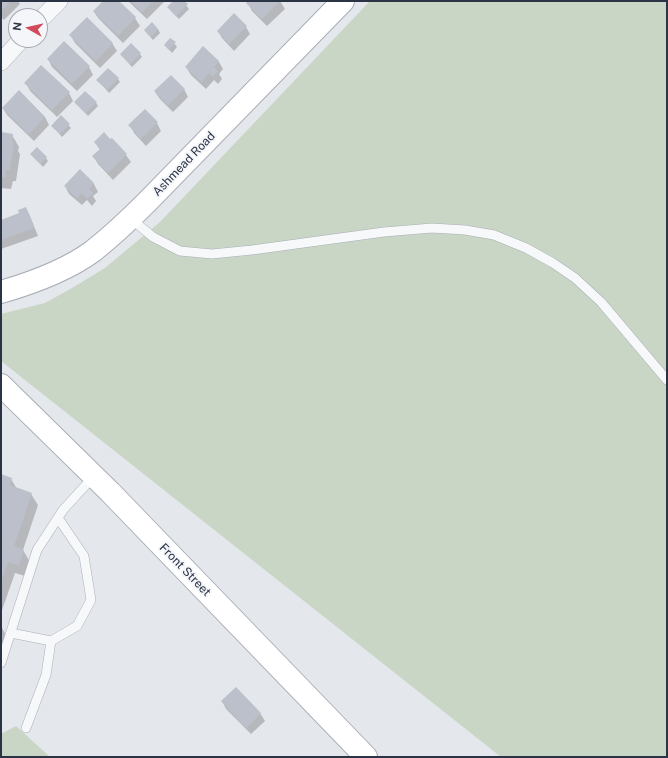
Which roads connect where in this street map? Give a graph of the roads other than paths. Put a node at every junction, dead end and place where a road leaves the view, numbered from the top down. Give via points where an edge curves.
1 (59, 1) edge
2 (343, 1) edge
3 (48, 12) edge
4 (14, 48) edge
5 (1, 62) edge
6 (130, 218) junction
7 (1, 292) edge
8 (667, 380) edge
9 (1, 385) edge
10 (94, 476) junction
11 (58, 518) junction
12 (11, 633) junction
13 (51, 641) junction
14 (1, 663) edge
15 (26, 728) dead end
16 (366, 757) edge

1 - 3 street
2 - 6 street, Ashmead Road
4 - 5 street
6 - 7 street, Ashmead Road via 92,252 68,266 17,288
6 - 8 lane via 153,237 180,251 212,254 432,228 494,235 553,262 575,278 601,302
9 - 10 street, Front Street
10 - 11 lane
10 - 16 street, Front Street
11 - 12 lane via 36,550
11 - 13 lane via 84,556 91,600 77,626
12 - 13 lane
12 - 14 lane
13 - 15 lane via 46,675

